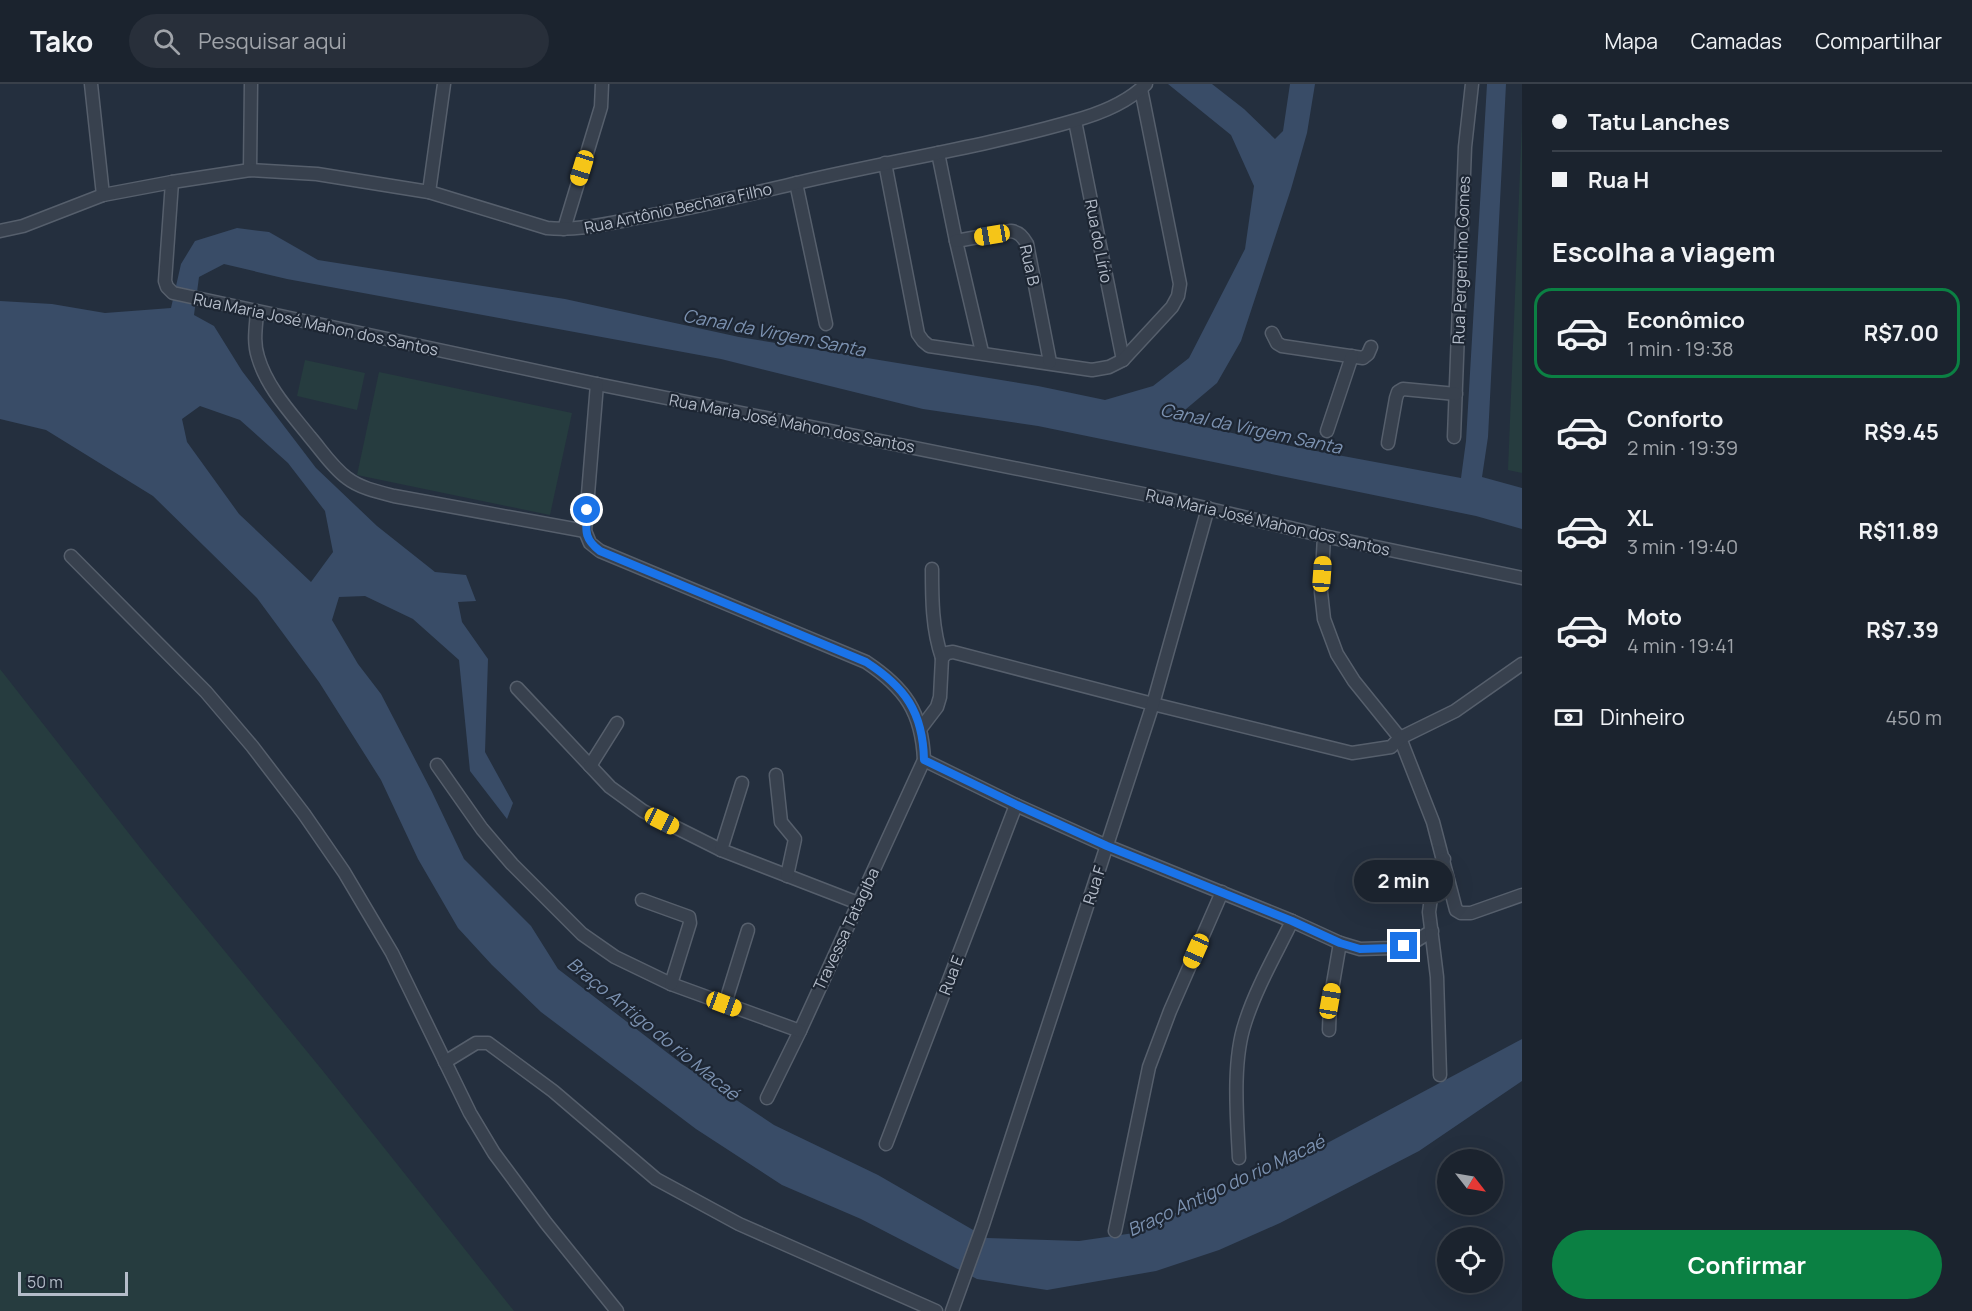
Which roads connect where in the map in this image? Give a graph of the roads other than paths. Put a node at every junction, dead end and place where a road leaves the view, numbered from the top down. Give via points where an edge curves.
1 (91, 84) edge
2 (251, 84) edge
3 (444, 84) edge
4 (602, 84) edge
5 (1472, 84) edge
6 (1143, 86) edge
7 (1075, 121) junction
8 (938, 153) junction
9 (885, 163) junction
10 (250, 170) junction
11 (172, 182) junction
12 (796, 183) junction
13 (429, 192) junction
14 (102, 195) junction
15 (564, 229) junction
16 (0, 231) edge
17 (956, 241) junction
18 (257, 312) junction
19 (826, 324) dead end
20 (1272, 333) dead end
21 (1371, 347) dead end
22 (982, 352) junction
23 (1352, 356) junction
24 (1123, 360) junction
25 (1050, 362) junction
26 (597, 384) junction
27 (1456, 394) junction
28 (1327, 431) dead end
29 (1454, 437) dead end
30 (1388, 443) dead end
31 (1208, 508) junction
32 (585, 531) junction
33 (1324, 536) junction
34 (71, 556) dead end
35 (932, 568) dead end
36 (1522, 578) edge
37 (942, 658) junction
38 (1522, 664) edge
39 (517, 688) dead end
40 (1153, 704) junction
41 (617, 723) dead end
42 (921, 728) junction
43 (1400, 738) junction
44 (924, 760) junction
45 (436, 765) dead end
46 (590, 766) junction
47 (776, 775) dead end
48 (742, 783) dead end
49 (1017, 805) junction
50 (1107, 846) junction
51 (721, 850) junction
52 (1444, 860) junction
53 (787, 876) junction
54 (1222, 892) junction
55 (1522, 895) edge
56 (642, 900) dead end
57 (858, 903) junction
58 (1292, 921) junction
59 (748, 930) dead end
60 (1432, 932) junction
61 (1340, 943) junction
62 (671, 984) junction
63 (724, 1004) junction
64 (1329, 1030) dead end
65 (800, 1031) junction
66 (445, 1062) junction
67 (1440, 1074) dead end
68 (767, 1098) dead end
69 (886, 1144) dead end
70 (1239, 1158) dead end
71 (1115, 1231) dead end
72 (617, 1311) edge
73 (936, 1311) edge
74 (952, 1311) edge

1 - 14 street
2 - 10 street
3 - 13 street
4 - 15 street via 601,107
5 - 27 street, Rua Pergentino Gomes via 1465,147
6 - 7 street, Rua Antônio Bechara Filho via 1117,105
6 - 24 street via 1180,284 1172,307
7 - 8 street, Rua Antônio Bechara Filho
7 - 24 street, Rua do Lírio
8 - 9 street, Rua Antônio Bechara Filho
8 - 17 street
9 - 12 street, Rua Antônio Bechara Filho
9 - 22 street via 918,334 929,346
10 - 11 street, Rua Antônio Bechara Filho
10 - 13 street, Rua Antônio Bechara Filho via 316,174
11 - 14 street, Rua Antônio Bechara Filho
11 - 18 street, Rua Maria José Mahon dos Santos via 167,287 173,293
12 - 15 street, Rua Antônio Bechara Filho via 706,206
12 - 19 street
13 - 15 street, Rua Antônio Bechara Filho via 547,228
14 - 16 street, Rua Antônio Bechara Filho
17 - 22 street
17 - 25 street, Rua B via 1011,231 1024,238
18 - 26 street, Rua Maria José Mahon dos Santos
18 - 32 street via 255,338 262,371 285,405 348,479 394,496
20 - 23 street via 1282,346
21 - 23 street via 1363,358
22 - 25 street
23 - 28 street
24 - 25 street via 1092,370
26 - 31 street, Rua Maria José Mahon dos Santos
26 - 32 street
27 - 29 street, Rua Pergentino Gomes
27 - 30 street via 1403,389 1398,392
31 - 33 street, Rua Maria José Mahon dos Santos
31 - 40 street, Rua F
32 - 42 street via 590,543 600,551 866,662 901,690
33 - 36 street, Rua Maria José Mahon dos Santos
33 - 43 street via 1321,592 1324,619 1337,654
34 - 66 street via 206,692 304,814 392,953
35 - 37 street via 932,598
37 - 40 street via 953,652
37 - 42 street via 937,707
38 - 43 street via 1455,711
39 - 46 street
40 - 43 street via 1352,753 1391,747
40 - 50 street, Rua F
41 - 46 street
42 - 44 street
43 - 52 street via 1426,801
44 - 49 street
44 - 57 street, Travessa Tatagiba
45 - 62 street via 512,864 582,934 615,957
46 - 51 street via 610,787 643,811
47 - 53 street via 781,822 795,839
48 - 51 street
49 - 50 street
49 - 69 street, Rua E
50 - 54 street
50 - 74 street, Rua F
51 - 53 street
52 - 55 street via 1456,910 1461,913
52 - 60 street via 1431,895
53 - 57 street
54 - 58 street
54 - 71 street via 1149,1068
56 - 62 street via 689,917
57 - 65 street, Travessa Tatagiba
58 - 61 street
58 - 70 street via 1244,1024 1237,1070
59 - 63 street
60 - 61 street via 1392,948 1360,949
60 - 67 street
61 - 64 street
62 - 63 street
63 - 65 street
65 - 68 street, Travessa Tatagiba
66 - 72 street via 494,1153
66 - 73 street via 476,1043 488,1043 553,1091 656,1179 738,1224

